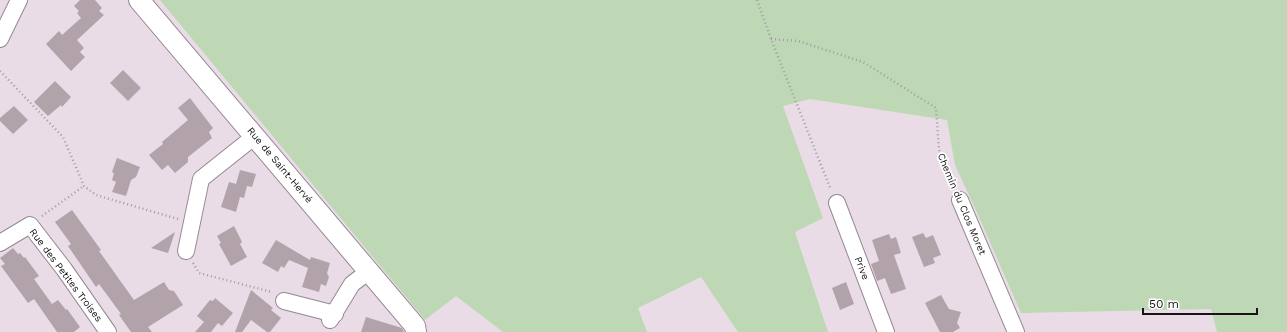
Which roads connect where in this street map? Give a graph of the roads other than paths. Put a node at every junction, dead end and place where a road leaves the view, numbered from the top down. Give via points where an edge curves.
1 (19, 0) edge
2 (139, 0) edge
3 (0, 38) edge
4 (255, 136) junction
5 (960, 200) road end
6 (837, 203) road end
7 (0, 243) edge
8 (186, 251) road end
9 (369, 271) junction
10 (284, 301) road end
11 (108, 332) edge
12 (416, 332) edge
13 (886, 332) edge
14 (1016, 332) edge

1 - 3 street
2 - 4 street, Rue de Saint-Hervé
4 - 8 street via 201,179
4 - 9 street, Rue de Saint-Hervé
5 - 14 street, Chemin du Clos Moret
6 - 13 street, Prive
7 - 11 street, Rue des Petites Troises via 30,225
9 - 10 street via 352,284 332,317
9 - 12 street, Rue de Saint-Hervé via 415,326

